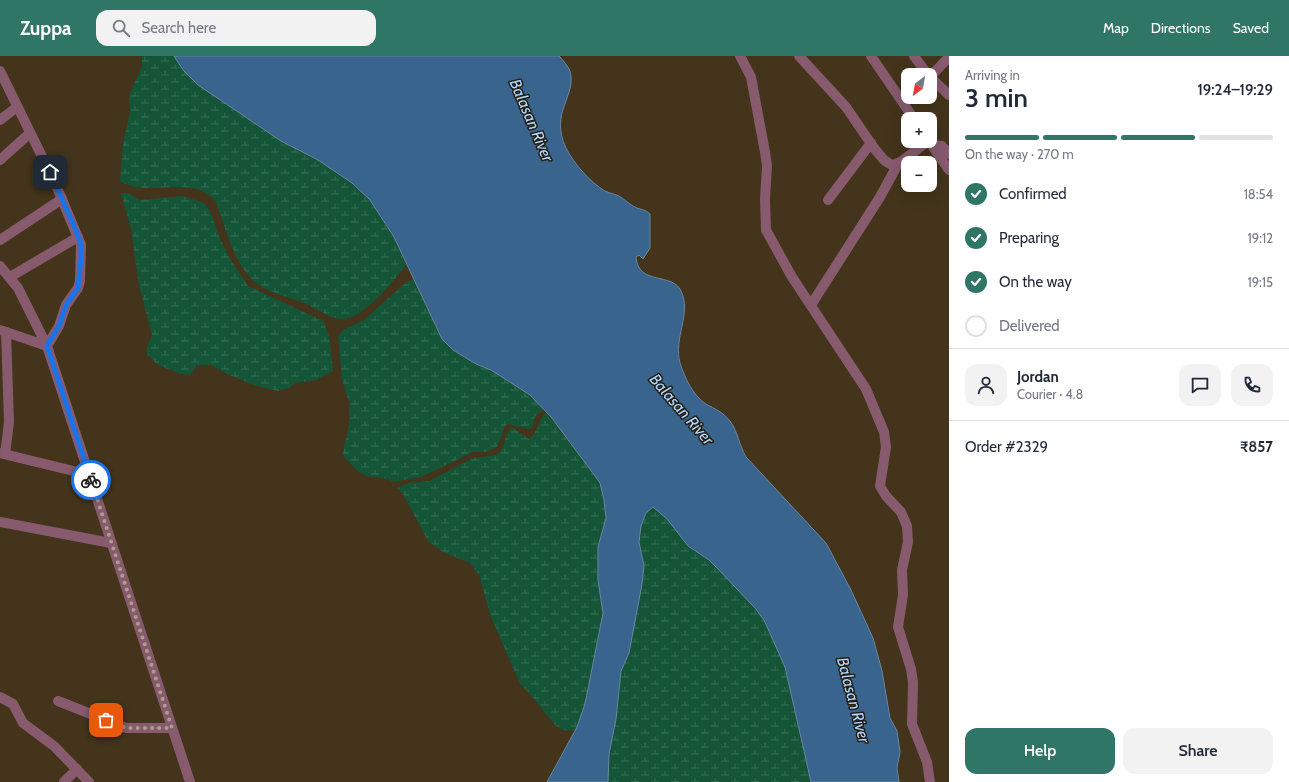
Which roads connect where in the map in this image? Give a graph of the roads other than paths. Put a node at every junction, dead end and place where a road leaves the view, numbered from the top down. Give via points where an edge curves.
1 (740, 56) edge
2 (799, 56) edge
3 (871, 56) edge
4 (914, 56) edge
5 (949, 57) edge
6 (923, 68) edge
7 (937, 68) edge
8 (0, 70) edge
9 (937, 84) edge
10 (949, 95) edge
11 (17, 107) junction
12 (909, 112) edge
13 (0, 120) edge
14 (30, 133) junction
15 (870, 143) junction
16 (937, 144) edge
17 (921, 148) edge
18 (934, 148) edge
19 (949, 154) edge
20 (0, 160) edge
21 (898, 164) junction
22 (949, 170) edge
23 (62, 199) junction
24 (828, 200) dead end
25 (78, 237) junction
26 (0, 240) edge
27 (0, 266) edge
28 (10, 276) junction
29 (812, 305) junction
30 (3, 331) edge
31 (47, 346) junction
32 (3, 453) edge
33 (90, 475) junction
34 (0, 522) edge
35 (111, 543) junction
36 (0, 697) edge
37 (58, 701) dead end
38 (172, 728) junction
39 (77, 769) junction
40 (64, 782) edge
41 (89, 782) edge
42 (190, 782) edge
43 (930, 782) edge

1 - 29 street via 750,77 765,152 766,230
2 - 15 street via 846,107
3 - 12 street
4 - 6 street
5 - 7 street
8 - 11 street
9 - 10 street
11 - 13 street
11 - 14 street
14 - 20 street
14 - 23 street
15 - 21 street via 884,160 890,164
15 - 24 street
16 - 19 street
17 - 21 street
18 - 22 street
21 - 29 street
23 - 25 street
23 - 26 street
25 - 28 street
25 - 31 street via 81,258 80,281
27 - 28 street
28 - 31 street via 28,305
29 - 43 street via 866,389 884,432 886,447 880,486 901,512 907,526 908,542 902,570 903,595 898,627 913,682 912,724 927,762
30 - 31 street
30 - 32 street via 9,422
31 - 33 street
32 - 33 street
33 - 35 street
34 - 35 street
35 - 38 street
36 - 39 street via 13,704 23,723 54,746
37 - 38 street via 126,728
38 - 42 street
39 - 40 street
39 - 41 street

